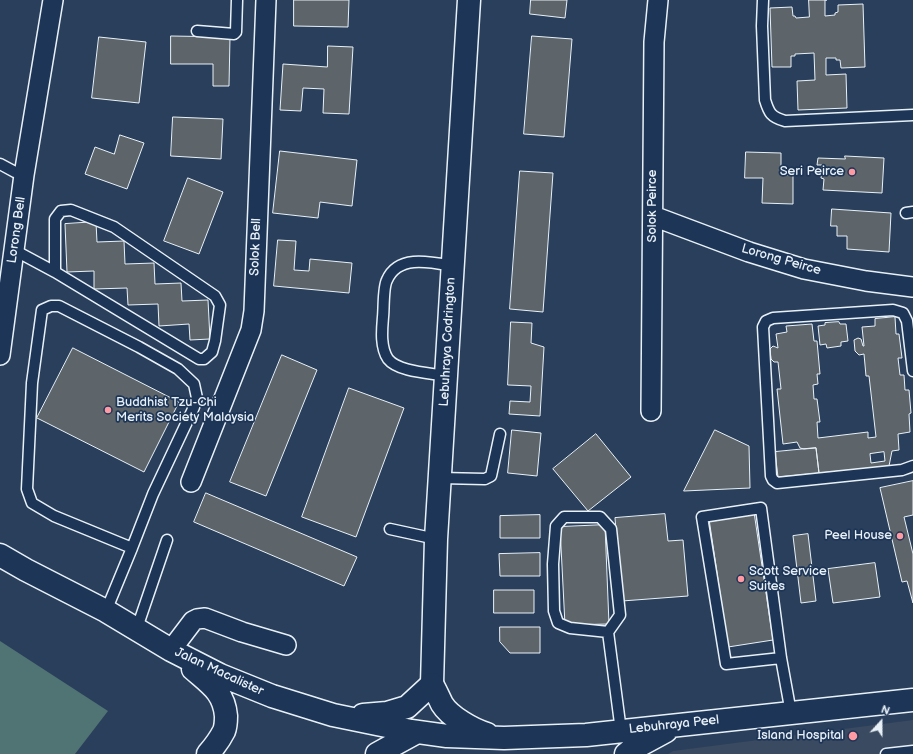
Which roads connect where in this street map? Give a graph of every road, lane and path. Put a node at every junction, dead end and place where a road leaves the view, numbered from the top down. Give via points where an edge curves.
1 (53, 0) edge
2 (237, 0) edge
3 (266, 0) edge
4 (468, 0) edge
5 (658, 0) edge
6 (763, 0) edge
7 (198, 31) dead end
8 (913, 115) edge
9 (0, 164) edge
10 (24, 175) junction
11 (653, 216) junction
12 (14, 250) junction
13 (453, 266) junction
14 (55, 272) junction
15 (913, 287) edge
16 (2, 324) edge
17 (0, 350) edge
18 (913, 371) edge
19 (446, 376) junction
20 (651, 411) dead end
21 (500, 434) dead end
22 (913, 466) edge
23 (440, 478) junction
24 (191, 482) dead end
25 (390, 529) dead end
26 (436, 539) junction
27 (166, 540) dead end
28 (132, 548) junction
29 (0, 555) edge
30 (106, 611) junction
31 (136, 628) junction
32 (608, 632) junction
33 (286, 645) dead end
34 (171, 650) junction
35 (781, 658) junction
36 (432, 684) junction
37 (913, 700) edge
38 (791, 713) junction
39 (342, 717) junction
40 (676, 725) junction
41 (621, 731) junction
42 (426, 733) junction
43 (504, 738) junction
44 (913, 751) edge
45 (208, 754) edge
46 (377, 754) edge
47 (444, 754) edge
48 (626, 754) edge
49 (886, 754) edge

1 - 10 street, Lorong Bell
2 - 7 lane via 234,34
3 - 24 street, Solok Bell via 252,324
4 - 13 main road, Lebuhraya Codrington
5 - 11 street, Solok Peirce via 654,42
6 - 8 lane via 765,100 768,110 775,118 785,121
9 - 10 lane
10 - 12 street, Lorong Bell
11 - 15 street, Lorong Peirce via 748,252 804,269
11 - 20 street, Solok Peirce
12 - 14 lane
12 - 16 street, Lorong Bell
13 - 19 main road, Lebuhraya Codrington
13 - 19 lane via 426,261 406,263 393,270 386,281 382,331 388,359 400,368
14 - 14 lane via 198,359 204,359 212,352 220,305 215,296 114,227 71,210 61,211 55,219
16 - 17 street, Lorong Bell
18 - 22 lane via 907,321 903,313 893,310 773,318 766,321 764,327 773,480 777,483 902,470
19 - 23 main road, Lebuhraya Codrington
21 - 23 lane via 491,476 485,479
23 - 26 main road, Lebuhraya Codrington
25 - 26 lane
26 - 36 main road, Lebuhraya Codrington
27 - 31 lane
28 - 28 lane via 54,516 32,503 27,489 32,383 42,310 51,306 59,306 140,347 178,369 194,384 197,398 194,407 153,494
28 - 30 lane
29 - 30 main road, Jalan Macalister
30 - 31 main road, Jalan Macalister
31 - 34 main road, Jalan Macalister
32 - 32 lane via 620,615 611,529 600,517 564,517 556,526 552,564 554,611 558,623 570,628
32 - 41 lane
33 - 34 street via 205,618 193,621
34 - 39 main road, Jalan Macalister via 220,675 272,696
34 - 45 main road via 215,689 222,699 226,720 224,730
35 - 35 lane via 726,664 702,517 761,508
35 - 38 lane
36 - 39 main road via 407,707 387,713
36 - 42 main road, Lebuhraya Codrington via 424,719
36 - 43 main road via 443,706 465,724
37 - 38 main road, Lebuhraya Peel
38 - 40 main road, Lebuhraya Peel
39 - 42 main road, Jalan Macalister
40 - 41 main road, Lebuhraya Peel
40 - 48 main road
41 - 43 main road, Lebuhraya Peel
42 - 43 main road, Lebuhraya Peel
42 - 46 main road
42 - 47 main road
44 - 49 lane

